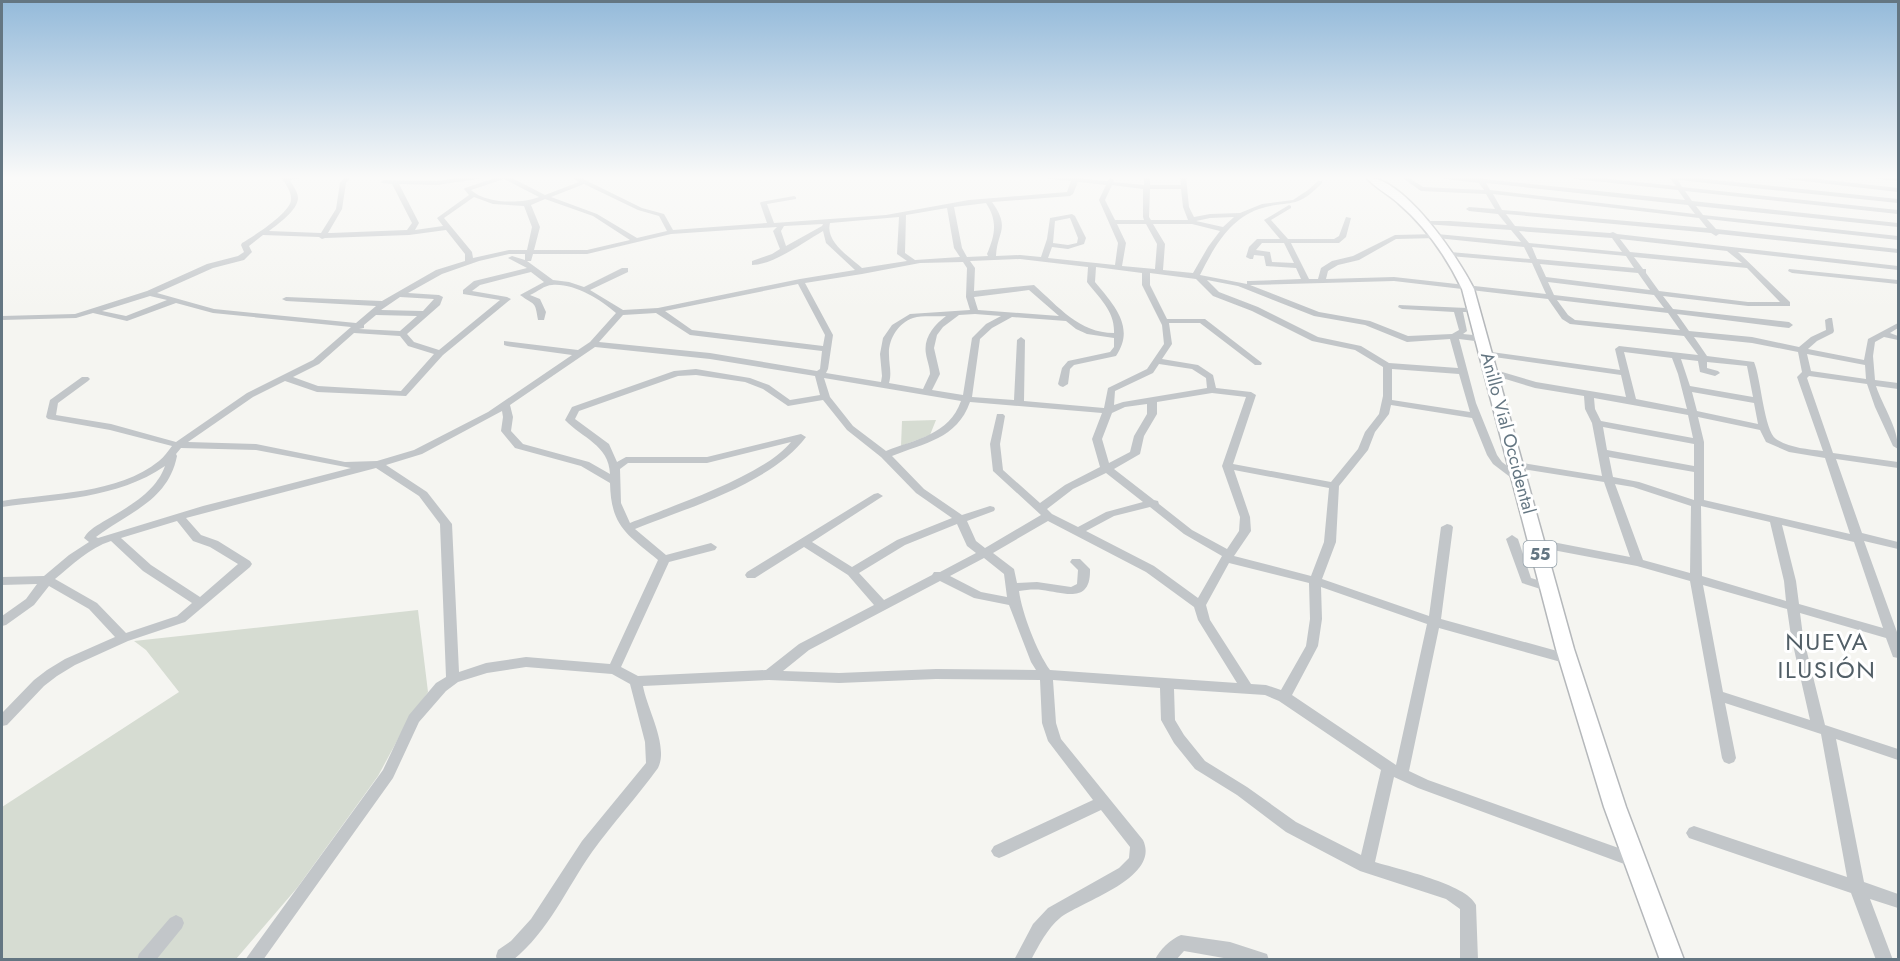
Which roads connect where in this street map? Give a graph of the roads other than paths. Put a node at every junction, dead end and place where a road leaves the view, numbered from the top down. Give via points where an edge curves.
1 (274, 222) edge
2 (331, 222) edge
3 (415, 222) edge
4 (442, 222) edge
5 (534, 222) edge
6 (606, 222) edge
7 (666, 222) edge
8 (770, 222) edge
9 (843, 222) edge
10 (903, 222) edge
11 (953, 222) edge
12 (999, 222) edge
13 (1053, 222) edge
14 (1075, 222) edge
15 (1111, 222) joint
16 (1147, 222) junction
17 (1154, 222) edge
18 (1194, 222) edge
19 (1234, 222) edge
20 (1269, 222) edge
21 (1347, 222) edge
22 (1422, 222) edge
23 (1508, 222) edge
24 (1605, 222) edge
25 (1621, 222) edge
26 (1706, 222) edge
27 (1754, 222) edge
28 (1802, 222) edge
29 (1873, 222) edge
30 (783, 223) junction
31 (1450, 223) junction
32 (826, 224) junction
33 (771, 225) junction
34 (1899, 225) edge
35 (445, 228) junction
36 (1512, 228) junction
37 (1809, 228) junction
38 (1225, 230) junction
39 (672, 232) junction
40 (1715, 232) junction
41 (262, 233) junction
42 (410, 233) junction
43 (1615, 236) junction
44 (322, 237) junction
45 (1413, 237) junction
46 (1899, 238) edge
47 (635, 240) junction
48 (1443, 240) junction
49 (1287, 242) junction
50 (1050, 245) junction
51 (1527, 245) junction
52 (1837, 245) junction
53 (1726, 247) junction
54 (784, 250) junction
55 (1899, 251) edge
56 (1630, 254) junction
57 (993, 258) junction
58 (964, 259) junction
59 (1044, 260) junction
60 (470, 261) junction
61 (529, 261) junction
62 (1533, 261) junction
63 (1855, 261) junction
64 (755, 262) dead end
65 (914, 262) junction
66 (1092, 266) junction
67 (1298, 266) junction
68 (1749, 266) junction
69 (1118, 268) junction
70 (1899, 268) edge
71 (625, 270) dead end
72 (1146, 271) junction
73 (1792, 271) dead end
74 (862, 272) junction
75 (1159, 272) junction
76 (1643, 272) junction
77 (1197, 277) junction
78 (1870, 278) junction
79 (1322, 279) junction
80 (1544, 279) junction
81 (800, 281) junction
82 (1306, 281) junction
83 (550, 282) junction
84 (1899, 282) edge
85 (1240, 284) junction
86 (1468, 289) junction
87 (585, 290) junction
88 (1659, 292) junction
89 (150, 293) junction
90 (971, 294) junction
91 (524, 295) junction
92 (399, 296) junction
93 (286, 299) dead end
94 (507, 299) junction
95 (1552, 299) junction
96 (177, 300) junction
97 (383, 304) junction
98 (1402, 307) dead end
99 (657, 310) junction
100 (94, 311) junction
101 (1466, 311) junction
102 (373, 312) junction
103 (975, 312) junction
104 (1673, 312) junction
105 (621, 313) junction
106 (957, 313) junction
107 (425, 314) junction
108 (1010, 315) junction
109 (2, 318) edge
110 (541, 318) dead end
111 (1068, 319) junction
112 (1829, 320) dead end
113 (1165, 321) junction
114 (1789, 325) dead end
115 (1899, 325) edge
116 (358, 328) junction
117 (1687, 333) junction
118 (402, 334) junction
119 (1883, 334) junction
120 (1117, 335) junction
121 (1454, 336) junction
122 (1899, 338) edge
123 (1021, 340) dead end
124 (507, 343) dead end
125 (593, 344) junction
126 (1485, 346) junction
127 (1802, 349) junction
128 (828, 350) junction
129 (440, 353) junction
130 (579, 353) junction
131 (1675, 355) junction
132 (1702, 358) junction
133 (1157, 361) junction
134 (1258, 363) dead end
135 (1866, 363) junction
136 (1386, 366) junction
137 (1462, 371) junction
138 (1492, 372) junction
139 (1715, 373) dead end
140 (1807, 373) junction
141 (1625, 374) junction
142 (819, 375) junction
143 (286, 378) junction
144 (85, 379) dead end
145 (1869, 381) junction
146 (1063, 384) dead end
147 (884, 385) junction
148 (1899, 386) edge
149 (1686, 388) junction
150 (1212, 390) junction
151 (926, 393) junction
152 (1589, 394) junction
153 (825, 397) junction
154 (968, 399) junction
155 (1152, 401) junction
156 (1632, 401) junction
157 (1759, 401) junction
158 (1387, 402) junction
159 (1019, 403) junction
160 (505, 405) junction
161 (1108, 411) junction
162 (1691, 414) junction
163 (1000, 416) dead end
164 (1476, 416) junction
165 (1597, 423) junction
166 (1764, 428) junction
167 (1699, 442) junction
168 (178, 445) junction
169 (1899, 446) edge
170 (1605, 453) junction
171 (885, 455) junction
172 (172, 456) junction
173 (1831, 457) junction
174 (378, 464) junction
175 (1899, 465) edge
176 (1227, 466) junction
177 (1105, 467) junction
178 (1699, 470) junction
179 (1517, 472) junction
180 (615, 474) junction
181 (1608, 479) junction
182 (1334, 486) junction
183 (878, 496) dead end
184 (1154, 503) junction
185 (1697, 503) junction
186 (2, 504) edge
187 (990, 509) dead end
188 (1044, 512) junction
189 (178, 517) junction
190 (960, 518) junction
191 (1775, 519) junction
192 (1447, 527) dead end
193 (627, 528) junction
194 (1077, 532) junction
195 (1856, 537) junction
196 (114, 538) junction
197 (1512, 539) dead end
198 (97, 542) junction
199 (803, 542) junction
200 (1537, 543) junction
201 (1899, 545) edge
202 (711, 547) dead end
203 (985, 553) junction
204 (1227, 557) junction
205 (664, 559) junction
206 (1076, 562) dead end
207 (1638, 562) junction
208 (852, 572) junction
209 (751, 575) dead end
210 (938, 575) junction
211 (47, 580) junction
212 (1696, 580) junction
213 (2, 581) edge
214 (1315, 581) junction
215 (1012, 588) junction
216 (1550, 588) junction
217 (1014, 602) junction
218 (201, 603) junction
219 (881, 605) junction
220 (1200, 605) junction
221 (1792, 607) junction
222 (2, 621) edge
223 (1434, 622) junction
224 (1895, 636) edge
225 (124, 638) junction
226 (1899, 654) edge
227 (1568, 659) junction
228 (614, 669) junction
229 (769, 675) junction
230 (1046, 675) junction
231 (453, 679) junction
232 (636, 681) junction
233 (1167, 683) junction
234 (1246, 687) junction
235 (1718, 695) junction
236 (1284, 697) junction
237 (2, 721) edge
238 (1823, 728) junction
239 (1899, 754) edge
240 (1729, 758) dead end
241 (1395, 771) junction
242 (1103, 802) junction
243 (1694, 832) dead end
244 (999, 851) dead end
245 (1635, 861) junction
246 (1366, 866) junction
247 (1857, 886) junction
248 (1899, 900) edge
249 (177, 923) dead end
250 (504, 956) dead end
251 (145, 960) edge
252 (253, 960) edge
253 (1022, 960) edge
254 (1163, 960) edge
255 (1261, 960) edge
256 (1469, 960) edge
257 (1672, 960) edge
258 (1885, 960) edge

1 - 41 street
2 - 44 street
3 - 42 street
4 - 35 street
5 - 61 street
6 - 47 street
7 - 39 street
8 - 33 street
9 - 32 street
10 - 65 street via 901,254
11 - 58 street
12 - 57 street
13 - 50 street
14 - 50 street via 1082,238 1080,244
15 - 16 street
15 - 69 street via 1122,243
16 - 17 street
16 - 75 street via 1161,244
18 - 38 street
19 - 38 street
20 - 49 street
21 - 49 street via 1342,237 1336,241
22 - 48 highway, Anillo Vial Occidental / 55
23 - 36 street
24 - 43 street
25 - 40 street
26 - 40 street
27 - 37 street
28 - 37 street
29 - 34 street
30 - 32 street
30 - 33 street
30 - 54 street via 777,231
31 - 36 street
31 - 48 street
31 - 48 street
32 - 54 street
32 - 74 street via 830,241
33 - 39 street
35 - 42 street
35 - 60 street via 469,254
36 - 43 street
36 - 51 street
37 - 46 street
38 - 77 street via 1207,253
39 - 47 street
40 - 52 street
40 - 53 street
41 - 44 street
41 - 89 street via 245,246 248,252 241,258 210,266
42 - 44 street
43 - 53 street
43 - 56 street
45 - 48 street
45 - 48 street
45 - 79 street via 1395,237 1356,258 1335,262 1324,270
47 - 61 street
48 - 51 street
48 - 62 street
48 - 86 highway, Anillo Vial Occidental / 55
49 - 67 street
49 - 67 street via 1260,241 1251,255 1267,254 1269,264
50 - 59 street
51 - 56 street
51 - 62 street
52 - 55 street
52 - 63 street
53 - 63 street
53 - 68 street
54 - 64 street
56 - 68 street
56 - 76 street
57 - 58 street
57 - 59 street
58 - 65 street
58 - 90 street via 971,268
59 - 66 street
60 - 61 street via 509,252 512,258
60 - 92 street via 439,272
61 - 83 street
61 - 94 street via 477,283 466,292
62 - 76 street
62 - 80 street
63 - 70 street
63 - 78 street
65 - 74 street
66 - 69 street
66 - 120 street via 1091,282 1113,309 1119,323
67 - 82 street
68 - 88 street via 1787,304 1748,304
69 - 72 street
71 - 87 street
72 - 75 street
72 - 113 street via 1146,285
73 - 78 street
74 - 81 street
75 - 77 street
76 - 88 street
77 - 85 street
77 - 136 street via 1216,294 1315,339 1358,348
78 - 84 street
79 - 82 street
79 - 86 street via 1394,279
80 - 88 street
80 - 95 street
81 - 99 street
81 - 128 street via 825,325
82 - 85 street
83 - 87 street
83 - 91 street
85 - 121 street via 1317,314 1367,323 1407,339
86 - 95 street
86 - 101 highway, Anillo Vial Occidental / 55
87 - 105 street
88 - 104 street
89 - 96 street
89 - 100 street
90 - 103 street
90 - 111 street via 1031,287
91 - 94 street
91 - 110 street via 537,301 543,312
92 - 97 street
92 - 107 street via 439,297
93 - 97 street
94 - 129 street
95 - 104 street
95 - 117 street via 1573,322
96 - 100 street via 127,318
96 - 116 street via 213,311
97 - 102 street
98 - 101 street
99 - 105 street
99 - 128 street via 690,332
100 - 109 street via 56,318
101 - 121 street via 1463,331
101 - 126 highway, Anillo Vial Occidental / 55
102 - 107 street
102 - 116 street
103 - 106 street
103 - 108 street
104 - 114 street
104 - 117 street
105 - 125 street
106 - 147 street via 918,314 895,327 887,338
106 - 151 street via 939,324 933,336 930,354 935,374
107 - 118 street
108 - 111 street
108 - 154 street via 976,338
111 - 120 street via 1092,335
112 - 127 street via 1830,331
113 - 133 street via 1168,344
113 - 134 street via 1202,321
115 - 119 street
116 - 118 street
116 - 143 street via 316,362
117 - 127 street
117 - 132 street
118 - 129 street via 411,344
119 - 122 street
119 - 135 street via 1871,341
120 - 146 street via 1118,347 1113,354 1071,363
121 - 126 street
121 - 137 street
123 - 159 street
124 - 130 street
125 - 130 street
125 - 142 street via 710,356
126 - 138 highway, Anillo Vial Occidental / 55
126 - 141 street
127 - 135 street
127 - 140 street
128 - 142 street
129 - 143 street via 403,394 317,389
130 - 160 street
131 - 132 street
131 - 141 street via 1619,349
131 - 149 street
132 - 139 street via 1703,370
132 - 157 street via 1751,364
133 - 150 street via 1195,367 1210,377
133 - 161 street via 1150,371 1111,390
135 - 145 street
136 - 137 street
136 - 158 street
137 - 164 street
138 - 152 street via 1535,385
138 - 179 highway, Anillo Vial Occidental / 55
140 - 145 street
140 - 173 street via 1802,377
141 - 156 street
142 - 147 street
142 - 153 street
143 - 168 street via 250,395
144 - 168 street via 53,402 51,417
145 - 148 street
145 - 169 street
147 - 151 street
149 - 157 street
149 - 162 street
150 - 155 street
150 - 176 street via 1251,395
151 - 154 street
152 - 156 street
152 - 165 street via 1590,409
153 - 171 street via 850,428
153 - 180 street via 788,403 766,387 747,380 696,372 677,373 574,409 570,420 605,446
154 - 159 street
154 - 171 street via 951,426
155 - 161 street
155 - 177 street via 1152,414 1139,436 1135,454
156 - 162 street
157 - 166 street
158 - 164 street
158 - 182 street via 1363,450
159 - 161 street
160 - 174 street via 418,452
160 - 180 street via 506,431 519,446
161 - 177 street via 1098,439
162 - 166 street
162 - 167 street
163 - 188 street via 995,444 998,471
164 - 179 street via 1498,464
165 - 167 street
165 - 170 street
166 - 173 street via 1770,440 1779,446
167 - 178 street
168 - 172 street
168 - 174 street via 249,446 345,465
170 - 178 street
170 - 181 street
171 - 190 street via 920,491
172 - 186 street via 146,473 96,492
172 - 198 street via 171,470 141,502 92,534 90,538
173 - 175 street
173 - 195 street
174 - 189 street
174 - 231 street via 423,494 446,524
176 - 182 street
176 - 204 street via 1245,517 1245,531
177 - 184 street
177 - 188 street via 1069,487
178 - 185 street
179 - 181 street
179 - 200 highway, Anillo Vial Occidental / 55
180 - 193 street via 616,503
180 - 193 street via 626,460 707,460 801,437 777,460 750,475
181 - 185 street
181 - 207 street
182 - 214 street via 1330,542
183 - 199 street
184 - 194 street via 1110,514
184 - 204 street via 1188,532
185 - 191 street
185 - 212 street
187 - 190 street
188 - 194 street
188 - 203 street
189 - 196 street
189 - 218 street via 197,538 246,564
190 - 203 street via 971,543
190 - 208 street via 871,557
191 - 195 street
191 - 221 street
192 - 223 street
193 - 205 street
194 - 220 street via 1150,569
195 - 201 street
195 - 224 street
196 - 198 street
196 - 218 street via 147,568
197 - 216 street via 1526,580
198 - 211 street
199 - 208 street
199 - 209 street
200 - 207 street
200 - 216 highway, Anillo Vial Occidental / 55
202 - 205 street
203 - 210 street
203 - 215 street via 1010,572
204 - 214 street
204 - 220 street
205 - 228 street
206 - 215 street via 1084,569 1086,580 1073,591 1027,585
207 - 212 street
208 - 219 street
210 - 217 street via 978,595
210 - 219 street
211 - 213 street
211 - 222 street via 30,602
211 - 225 street via 93,606
212 - 221 street
212 - 235 street
214 - 223 street
214 - 236 street via 1312,646
215 - 217 street
216 - 227 highway, Anillo Vial Occidental / 55
217 - 230 street via 1037,662
218 - 225 street via 181,619
219 - 229 street via 804,647
220 - 234 street via 1203,620
221 - 224 street
221 - 238 street
223 - 227 street
223 - 241 street
224 - 226 street
225 - 237 street via 52,673
227 - 245 highway, Anillo Vial Occidental / 55
228 - 231 street via 526,663 486,668
228 - 232 street
229 - 230 street
229 - 232 street
230 - 233 street
230 - 242 street via 1049,723 1055,741
231 - 252 street via 441,687 414,719 388,774
232 - 250 street via 637,697 655,750 653,764 579,858 546,914 522,944
233 - 234 street
233 - 246 street via 1168,720 1200,765 1291,827
234 - 236 street
235 - 238 street
235 - 240 street
236 - 241 street
238 - 239 street
238 - 247 street
241 - 245 street
241 - 246 street
242 - 244 street
242 - 253 street via 1138,845 1137,861 1125,873 1046,920
243 - 247 street
245 - 257 highway, Anillo Vial Occidental / 55
246 - 256 street via 1451,893 1468,905
247 - 248 street
247 - 258 street
249 - 251 street
254 - 255 street via 1180,944 1230,950

